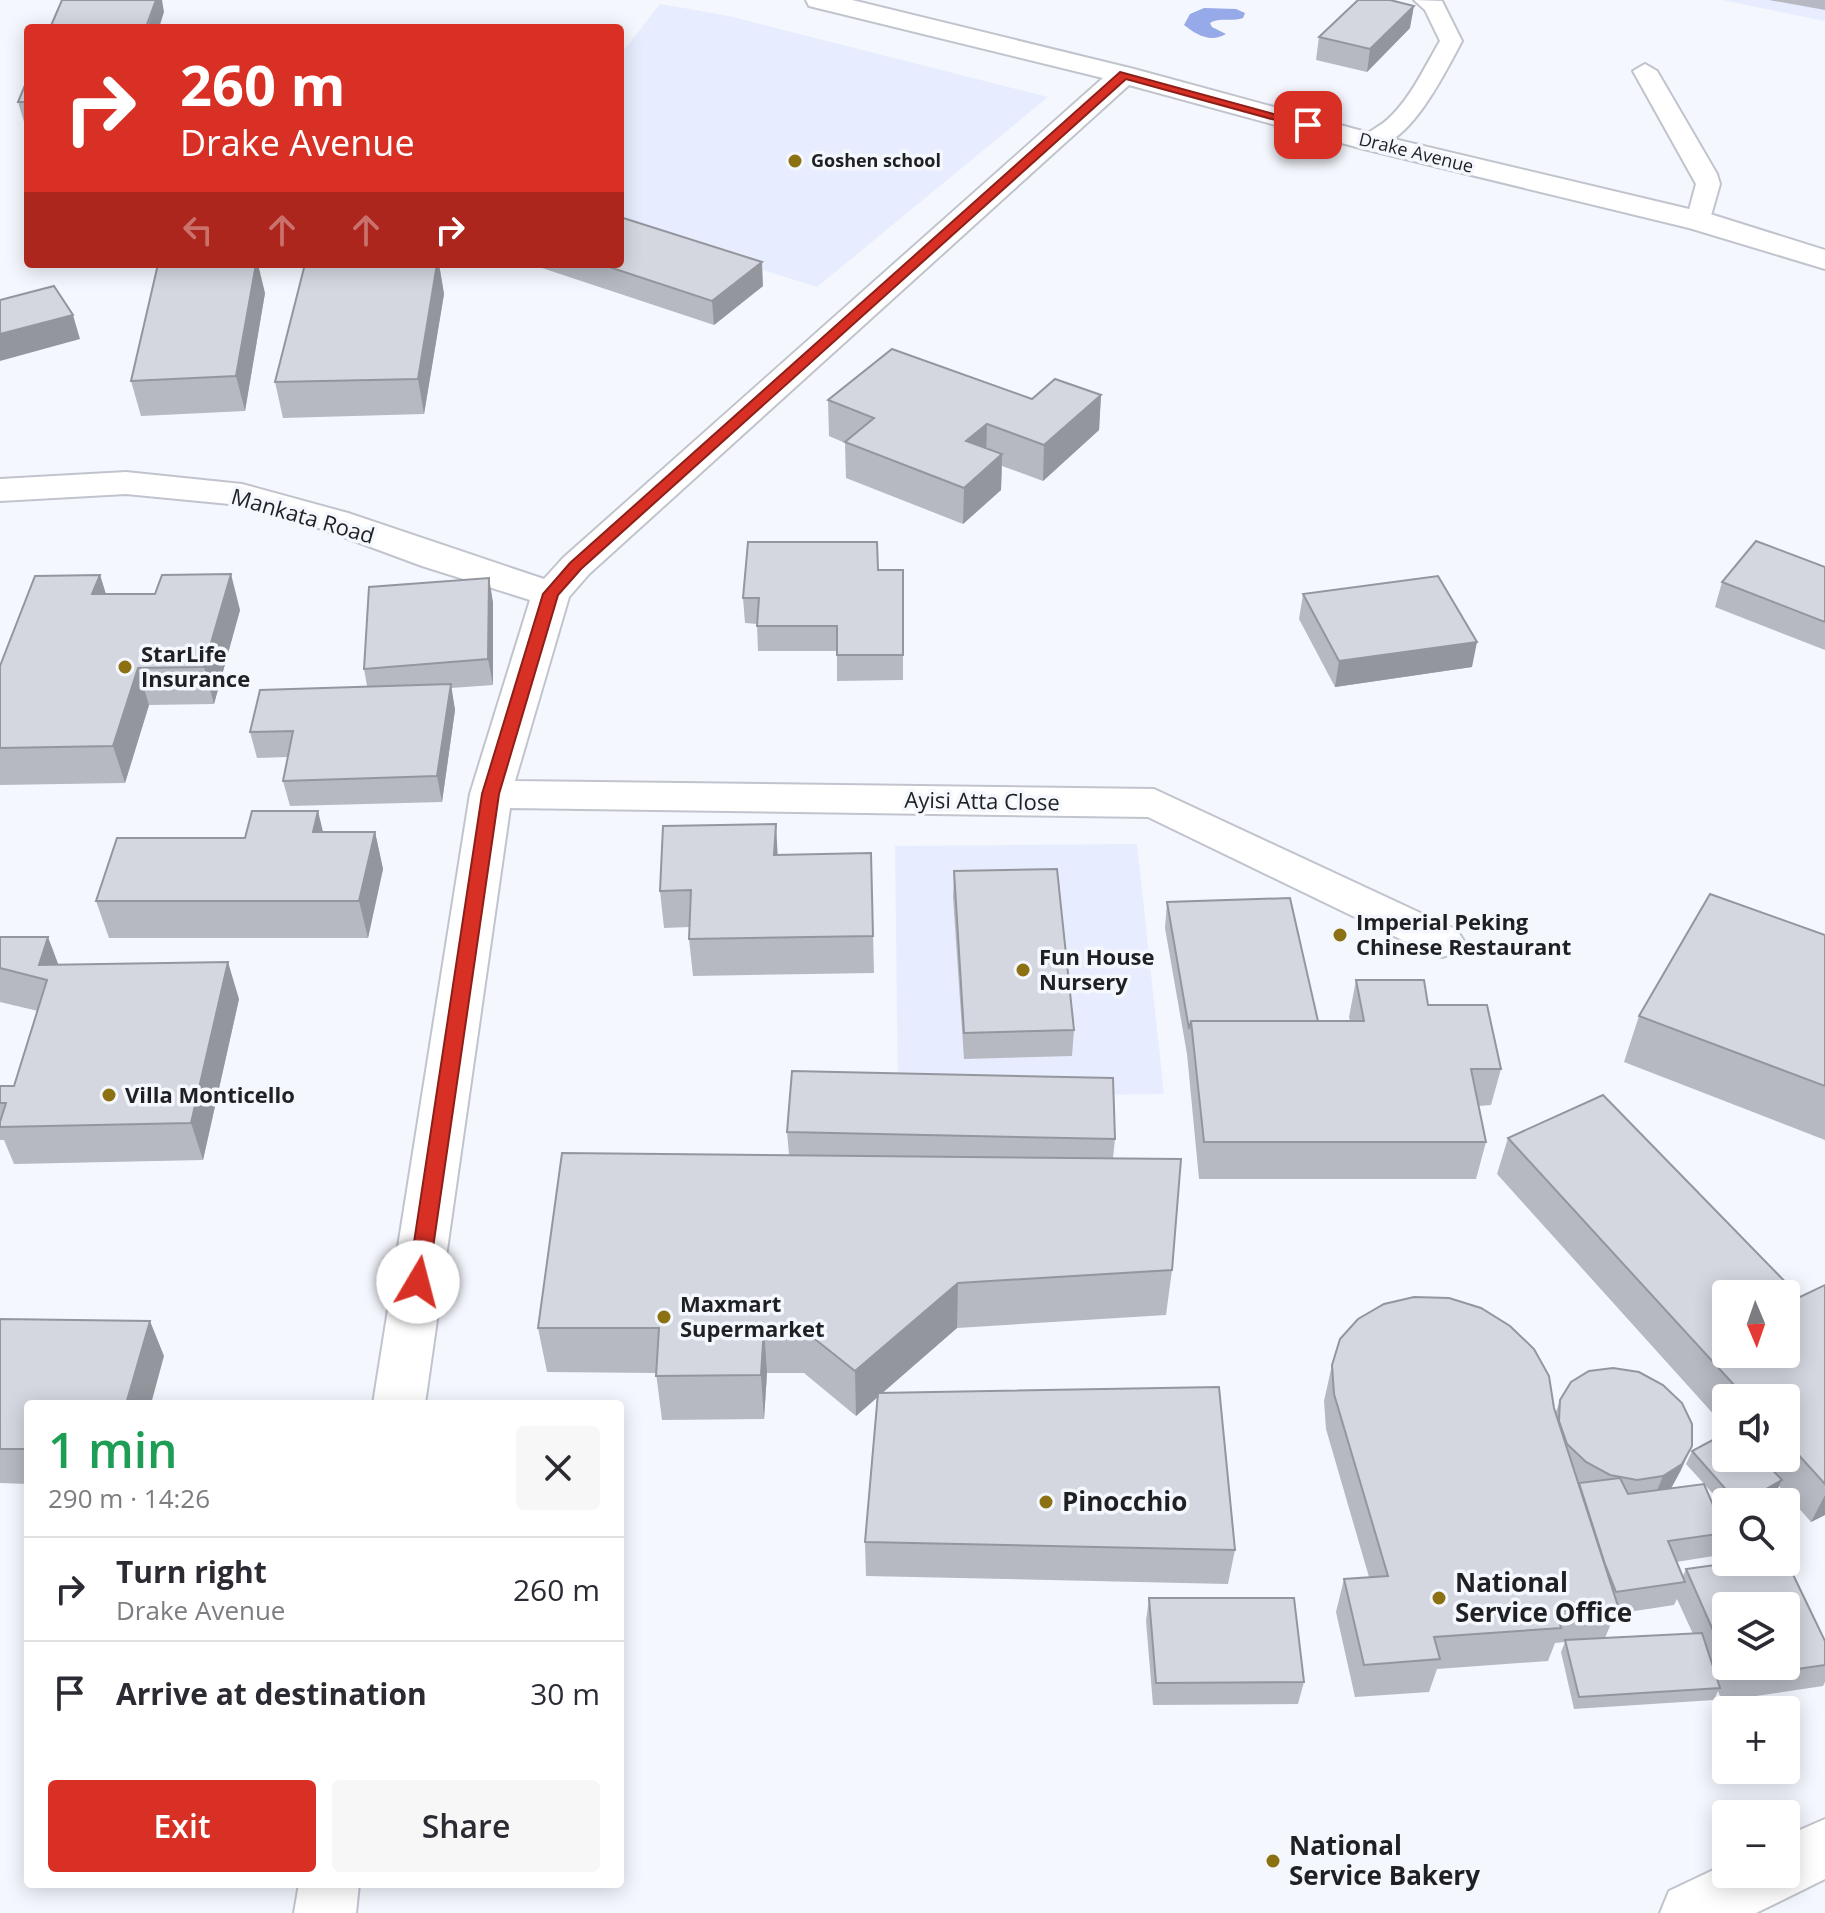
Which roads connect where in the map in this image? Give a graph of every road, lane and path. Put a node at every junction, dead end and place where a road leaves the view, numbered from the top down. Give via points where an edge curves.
1 (819, 0) edge
2 (1425, 0) edge
3 (1645, 71) dead end
4 (1124, 75) junction
5 (1370, 142) junction
6 (1699, 221) junction
7 (1825, 260) edge
8 (0, 490) edge
9 (551, 594) junction
10 (491, 794) junction
11 (1442, 941) dead end
12 (400, 1400) edge
13 (1825, 1848) edge
14 (1800, 1860) edge
15 (328, 1888) edge
16 (1742, 1888) edge
17 (325, 1913) edge
18 (1691, 1913) edge

1 - 4 street, Drake Avenue
2 - 5 lane via 1434,6 1451,41 1389,135
3 - 6 lane via 1705,174 1708,184
4 - 5 street, Drake Avenue
4 - 9 street
5 - 6 street, Drake Avenue
6 - 7 street, Drake Avenue
8 - 9 street, Mankata Road via 126,483 242,495
9 - 10 street
10 - 11 street, Ayisi Atta Close via 1154,803
10 - 12 street
13 - 14 street
15 - 17 street
16 - 18 street

